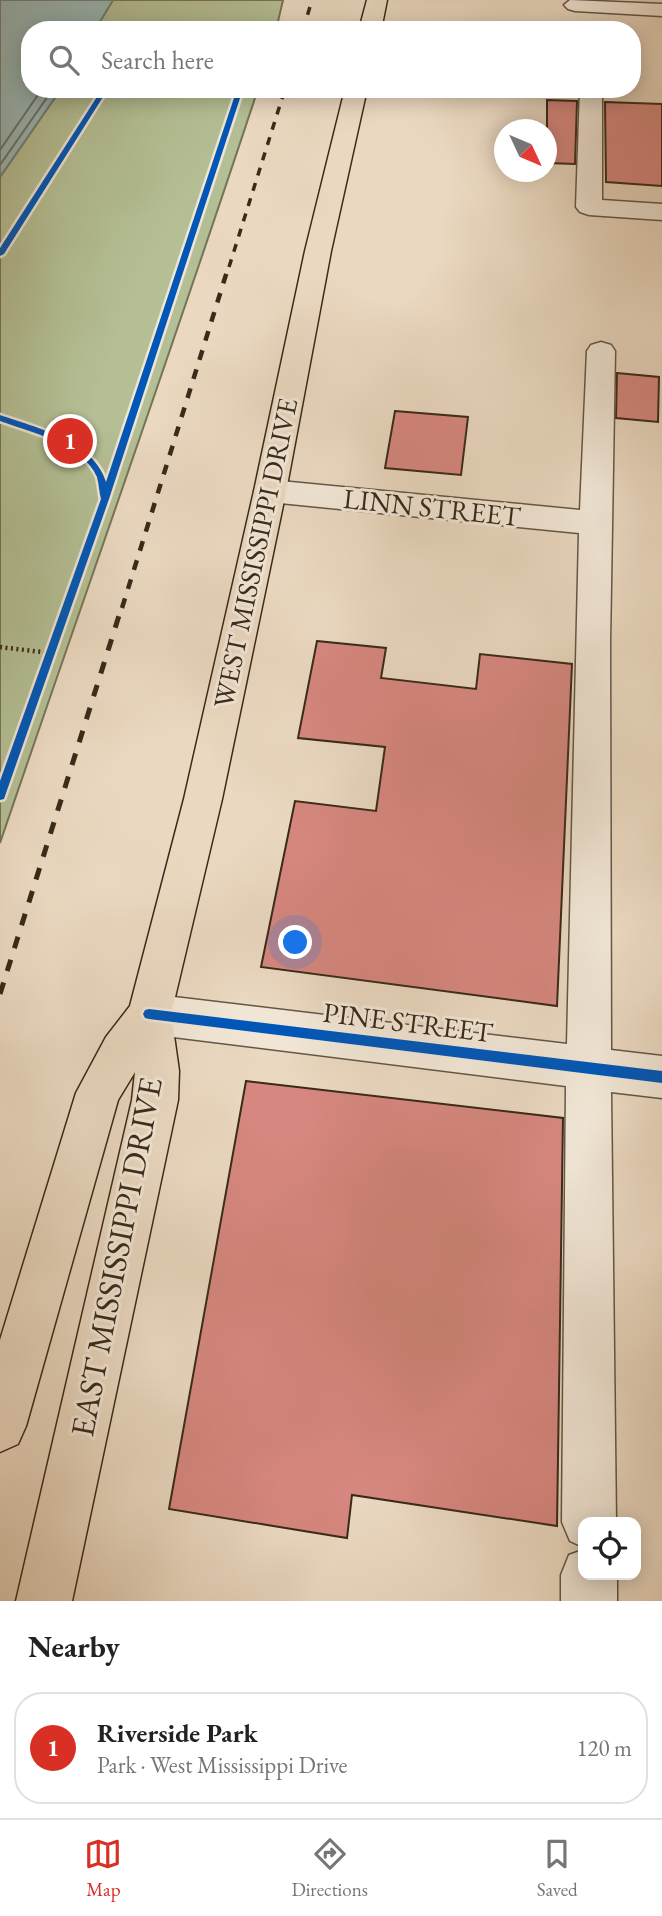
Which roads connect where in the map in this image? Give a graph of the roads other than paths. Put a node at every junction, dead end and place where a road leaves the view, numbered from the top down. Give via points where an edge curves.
1 (377, 0) edge
2 (575, 5) dead end
3 (597, 6) junction
4 (662, 10) edge
5 (372, 21) edge
6 (596, 21) edge
7 (354, 98) edge
8 (592, 98) edge
9 (662, 212) edge
10 (601, 351) dead end
11 (270, 491) junction
12 (595, 523) junction
13 (149, 1014) junction
14 (588, 1068) junction
15 (662, 1077) edge
16 (0, 1426) edge
17 (589, 1517) edge
18 (589, 1580) edge
19 (44, 1601) edge
20 (589, 1601) edge

1 - 5 main road
2 - 3 street
3 - 4 street
3 - 6 street
7 - 11 main road, WEST MISSISSIPPI DRIVE
8 - 9 street via 589,207
10 - 12 street
11 - 12 street, LINN STREET
11 - 13 main road, WEST MISSISSIPPI DRIVE via 203,799
12 - 14 street
13 - 14 street, PINE STREET
13 - 16 main road, EAST MISSISSIPPI DRIVE via 97,1093
13 - 19 main road, EAST MISSISSIPPI DRIVE via 157,1071 155,1100
14 - 15 street, PINE STREET
14 - 17 street
18 - 20 street

